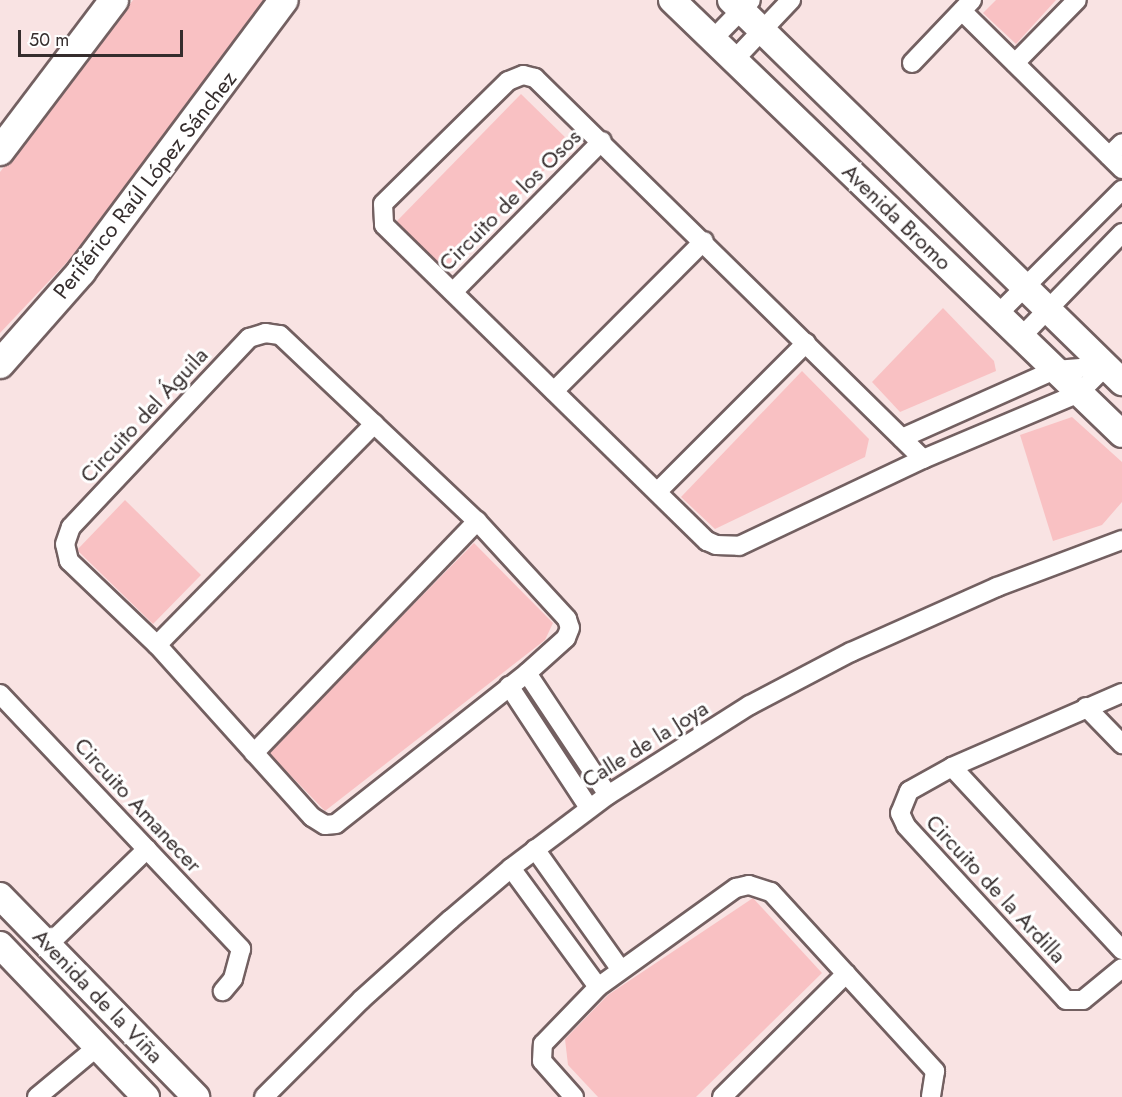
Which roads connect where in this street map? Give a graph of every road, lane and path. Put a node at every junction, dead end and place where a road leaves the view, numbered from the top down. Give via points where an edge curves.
1 (114, 0) edge
2 (284, 0) edge
3 (672, 0) edge
4 (791, 0) edge
5 (1077, 0) edge
6 (741, 3) edge
7 (967, 6) edge
8 (762, 30) junction
9 (713, 39) junction
10 (734, 60) junction
11 (912, 63) dead end
12 (1015, 63) junction
13 (602, 141) junction
14 (1122, 143) edge
15 (0, 151) edge
16 (1115, 163) edge
17 (1122, 190) edge
18 (1122, 232) edge
19 (704, 241) junction
20 (1026, 288) junction
21 (453, 292) junction
22 (1049, 310) junction
23 (997, 315) junction
24 (1021, 337) junction
25 (806, 343) junction
26 (0, 364) edge
27 (1055, 370) junction
28 (1114, 374) edge
29 (554, 391) junction
30 (1079, 393) junction
31 (374, 424) junction
32 (1122, 434) edge
33 (902, 438) junction
34 (923, 459) junction
35 (657, 492) junction
36 (477, 521) junction
37 (1122, 540) edge
38 (157, 645) junction
39 (527, 673) junction
40 (509, 686) junction
41 (1122, 693) edge
42 (0, 694) edge
43 (1086, 707) junction
44 (1122, 744) edge
45 (254, 753) junction
46 (952, 767) junction
47 (608, 795) junction
48 (589, 808) junction
49 (147, 849) junction
50 (535, 849) junction
51 (511, 868) junction
52 (0, 896) edge
53 (0, 945) edge
54 (48, 945) junction
55 (1122, 950) edge
56 (1122, 969) edge
57 (621, 970) junction
58 (846, 974) junction
59 (598, 987) junction
60 (223, 992) dead end
61 (97, 1047) junction
62 (37, 1097) edge
63 (146, 1097) edge
64 (196, 1097) edge
65 (264, 1097) edge
66 (574, 1097) edge
67 (722, 1097) edge
68 (931, 1097) edge

1 - 15 main road
2 - 26 main road, Periférico Raúl López Sánchez via 103,244
3 - 9 main road, Avenida Bromo
4 - 8 street
5 - 12 street
6 - 8 main road, Avenida Bromo
6 - 9 street
7 - 11 street
7 - 12 street
8 - 10 street
8 - 20 main road, Avenida Bromo
9 - 10 main road, Avenida Bromo
10 - 23 main road, Avenida Bromo
12 - 16 street
13 - 19 street, Circuito de los Osos
13 - 21 street, Circuito de los Osos
13 - 21 street, Circuito de los Osos via 535,78 516,77 383,204 384,225
14 - 16 street
17 - 20 street
18 - 22 street
19 - 25 street, Circuito de los Osos
19 - 29 street
20 - 22 main road, Avenida Bromo
20 - 23 street
21 - 29 street, Circuito de los Osos
22 - 24 street
22 - 28 main road, Avenida Bromo
23 - 24 main road, Avenida Bromo
24 - 27 main road, Avenida Bromo
25 - 33 street, Circuito de los Osos
25 - 35 street
27 - 28 street
27 - 30 main road, Avenida Bromo
27 - 33 street
28 - 30 street, Circuito de los Osos
29 - 35 street, Circuito de los Osos
30 - 32 main road, Avenida Bromo
30 - 34 street, Circuito de los Osos
31 - 36 street, Circuito del Águila
31 - 38 street
31 - 38 street, Circuito del Águila via 280,335 266,333 249,338 71,527 65,544 69,561
33 - 34 street, Circuito de los Osos
34 - 35 street, Circuito de los Osos via 739,546 725,547 707,541
36 - 39 street, Circuito del Águila via 567,619 570,628 566,638
36 - 45 street
37 - 47 street, Calle de la Joya via 997,587 851,652 750,705
38 - 45 street, Circuito del Águila
39 - 40 street, Circuito del Águila
39 - 47 street
40 - 45 street, Circuito del Águila via 336,824 325,825 312,817
40 - 48 street
41 - 43 street, Circuito de la Ardilla
42 - 49 street, Circuito Amanecer
43 - 44 street
43 - 46 street, Circuito de la Ardilla
46 - 55 street
46 - 56 street, Circuito de la Ardilla via 909,791 900,806 906,826 1066,1000 1083,1000
47 - 48 street, Calle de la Joya
48 - 50 street, Calle de la Joya
49 - 54 street
49 - 60 street, Circuito Amanecer via 241,949 233,979
50 - 51 street, Calle de la Joya
50 - 57 street
51 - 59 street
51 - 65 street, Calle de la Joya via 361,1000
52 - 54 main road, Avenida de la Viña
53 - 61 main road, Avenida de la Viña
54 - 64 main road, Avenida de la Viña
57 - 58 street via 736,888 749,885 771,892
57 - 59 street
58 - 67 street
58 - 68 street via 935,1071
59 - 66 street via 543,1044 541,1053 542,1060
61 - 62 street
61 - 63 main road, Avenida de la Viña

